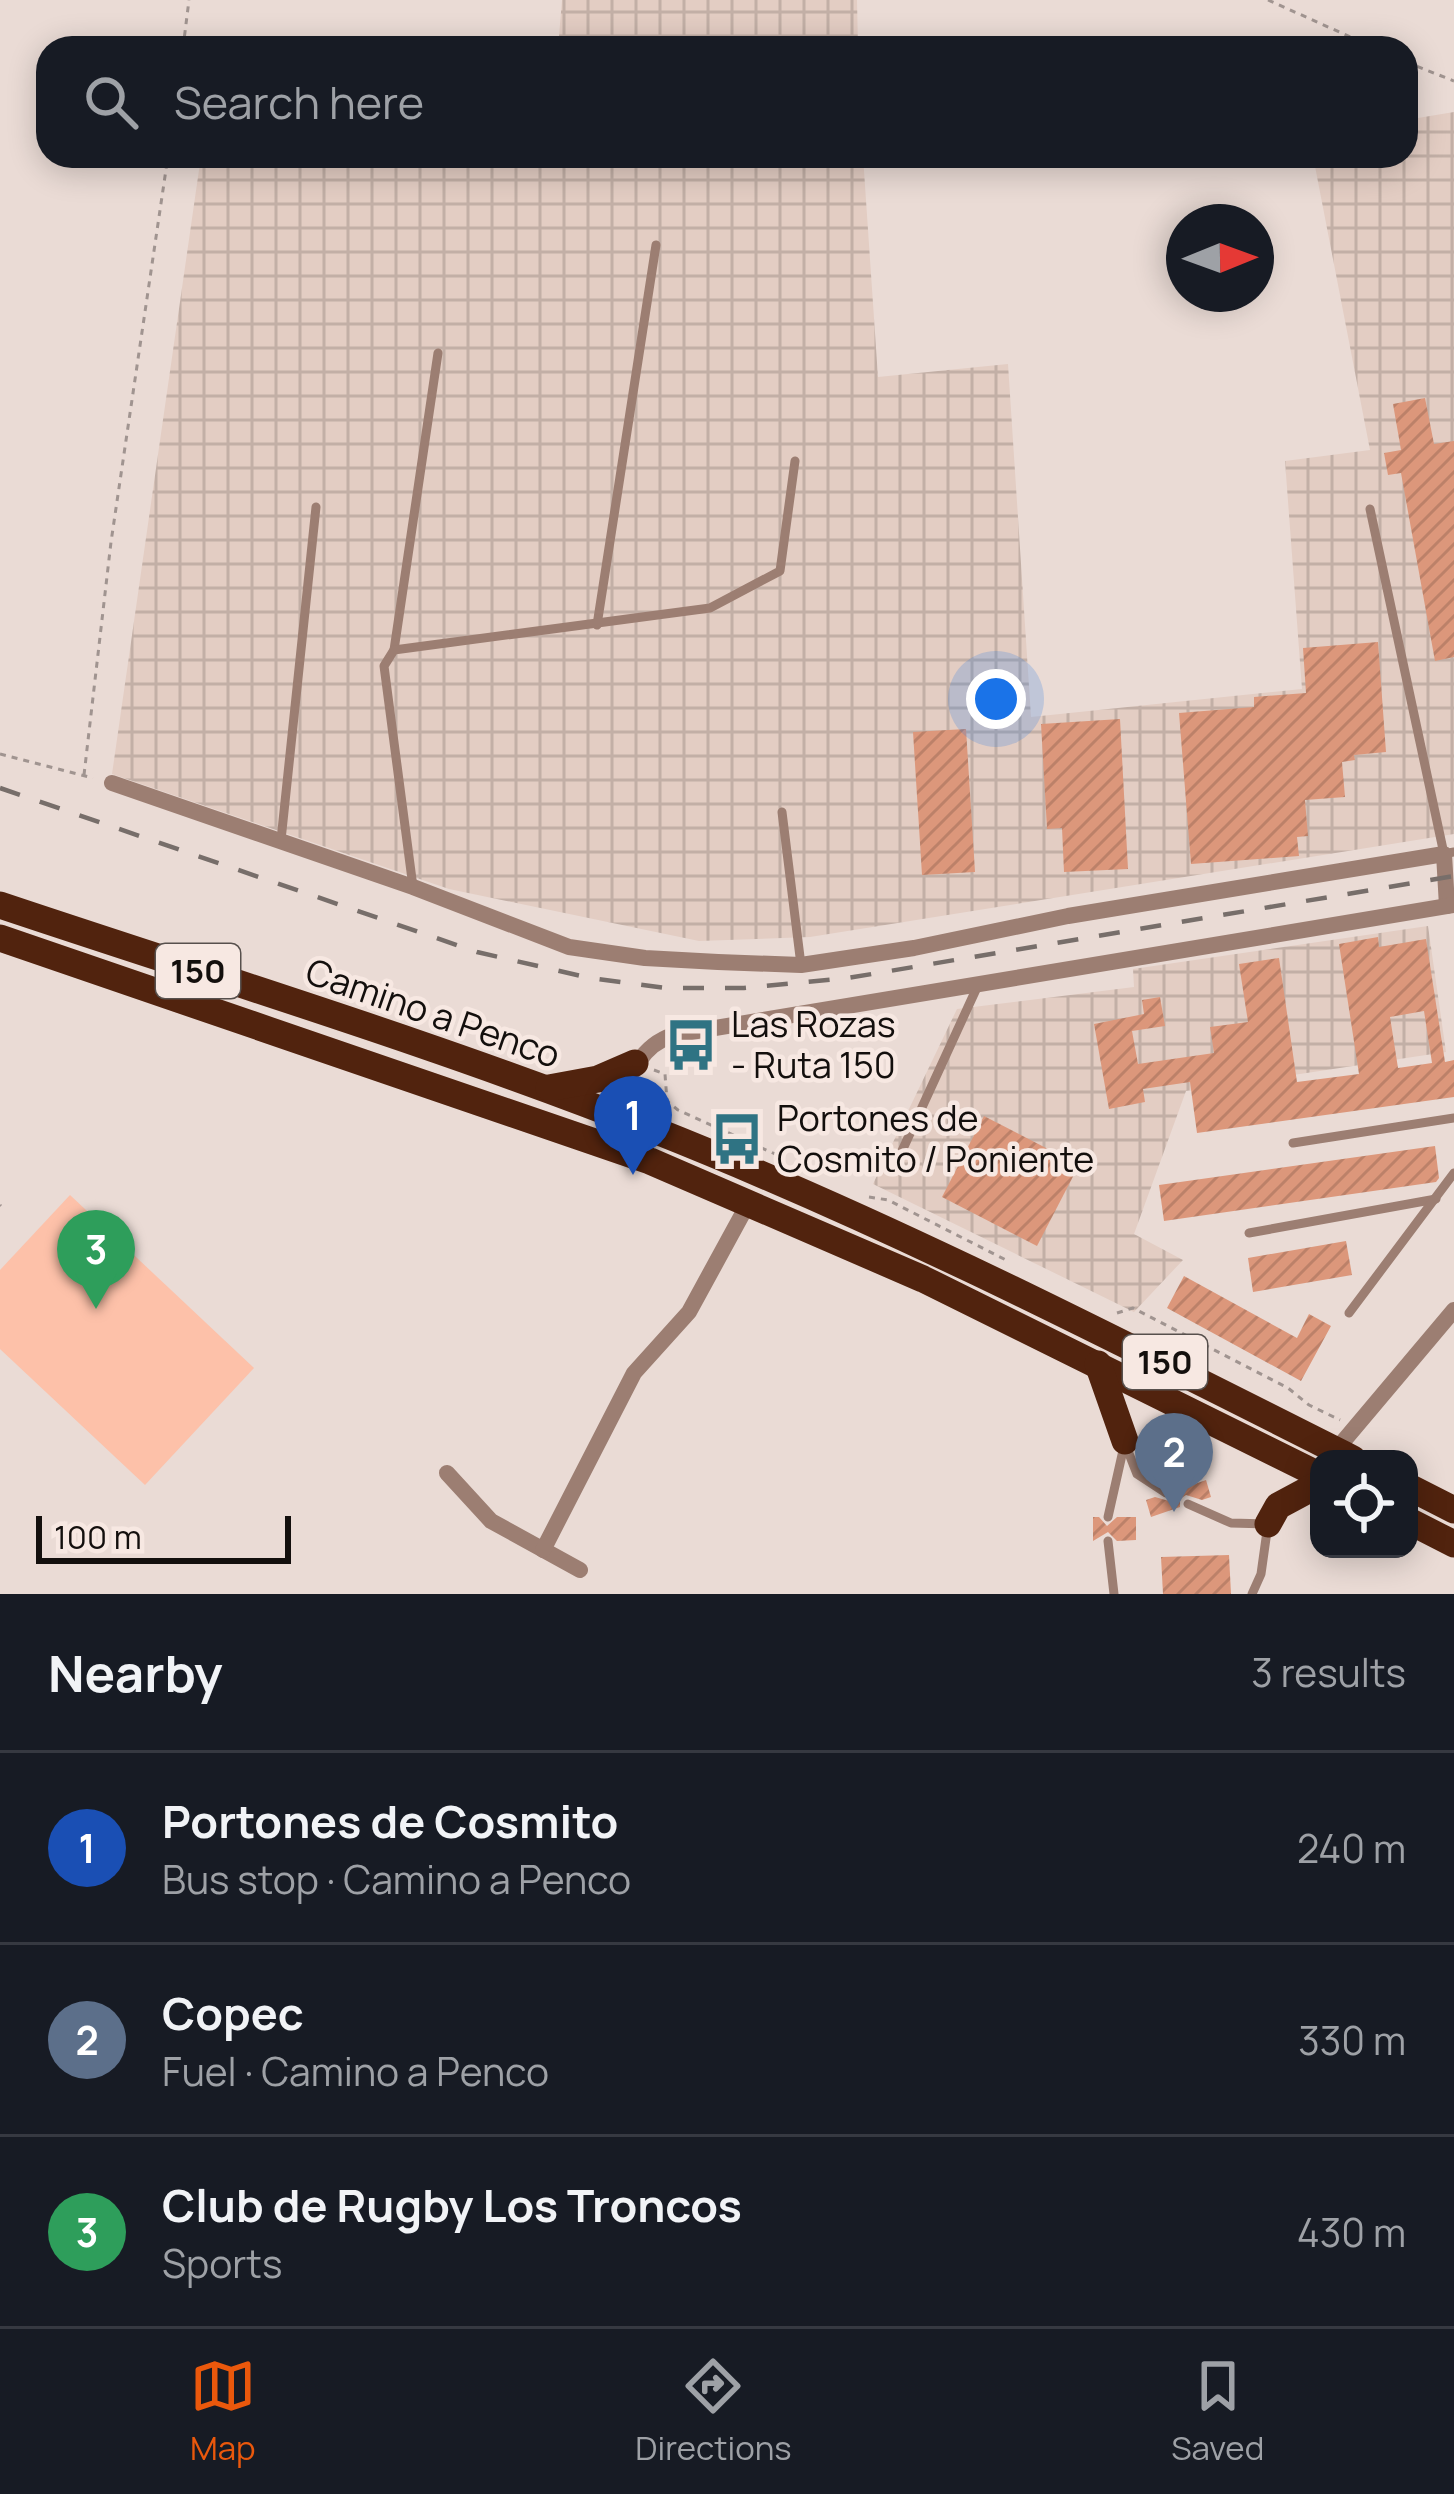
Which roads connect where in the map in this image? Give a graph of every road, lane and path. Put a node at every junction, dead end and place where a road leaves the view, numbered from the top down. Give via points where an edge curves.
1 (189, 0) edge
2 (1268, 0) edge
3 (184, 36) edge
4 (1348, 36) edge
5 (1418, 67) edge
6 (1454, 81) edge
7 (166, 168) edge
8 (656, 245) dead end
9 (438, 353) dead end
10 (795, 461) dead end
11 (316, 507) dead end
12 (1370, 509) dead end
13 (597, 626) junction
14 (394, 650) junction
15 (0, 754) edge
16 (84, 776) junction
17 (112, 783) joint
18 (782, 812) dead end
19 (280, 840) junction
20 (1449, 853) edge
21 (413, 887) junction
22 (0, 905) edge
23 (1450, 905) edge
24 (0, 938) edge
25 (801, 965) junction
26 (979, 983) junction
27 (635, 1063) junction
28 (544, 1089) junction
29 (616, 1115) junction
30 (1454, 1118) edge
31 (1293, 1143) dead end
32 (605, 1144) junction
33 (789, 1161) dead end
34 (896, 1165) dead end
35 (1454, 1173) edge
36 (867, 1196) dead end
37 (1436, 1199) junction
38 (749, 1202) junction
39 (1249, 1233) dead end
40 (1017, 1266) dead end
41 (1454, 1310) edge
42 (1110, 1313) dead end
43 (1348, 1313) dead end
44 (1098, 1364) junction
45 (1354, 1427) junction
46 (1125, 1441) junction
47 (1334, 1450) edge
48 (1346, 1450) edge
49 (1310, 1470) edge
50 (447, 1473) dead end
51 (1310, 1489) edge
52 (1418, 1492) edge
53 (1166, 1493) dead end
54 (1188, 1504) dead end
55 (1454, 1510) edge
56 (1108, 1517) dead end
57 (1268, 1524) junction
58 (1418, 1526) edge
59 (1108, 1541) dead end
60 (1454, 1544) edge
61 (543, 1550) junction
62 (580, 1570) dead end
63 (1114, 1594) edge
64 (1252, 1594) edge

1 - 3 path
2 - 4 path
5 - 6 path
7 - 16 path
8 - 13 lane
9 - 14 lane
10 - 13 lane via 780,571 710,608
11 - 19 lane
12 - 20 lane
13 - 14 lane
14 - 21 lane via 384,666
15 - 16 path
16 - 17 path
17 - 19 street
18 - 25 lane
19 - 21 street
20 - 23 street
20 - 25 street
21 - 25 street via 569,947
22 - 28 highway, Camino a Penco / 150
23 - 26 street
24 - 32 highway, Camino a Penco / 150
26 - 27 street via 686,1033 656,1043
26 - 34 lane
27 - 28 highway
27 - 29 street
27 - 33 path via 665,1074 667,1101 678,1110
28 - 29 highway, Camino a Penco / 150
29 - 32 street
29 - 47 highway, Camino a Penco / 150 via 992,1277
30 - 31 lane
32 - 38 highway, Camino a Penco / 150
35 - 37 lane
36 - 40 path
37 - 39 lane
37 - 43 lane
38 - 44 highway, Camino a Penco / 150
38 - 61 street via 688,1312 626,1385
41 - 45 street
42 - 45 path via 1133,1308
44 - 46 highway
44 - 49 highway, Camino a Penco / 150
45 - 48 street
46 - 53 lane via 1137,1474
46 - 56 lane
50 - 61 street via 491,1521
51 - 57 highway via 1278,1506
52 - 55 highway
54 - 57 lane via 1231,1523
57 - 64 lane
58 - 60 highway
59 - 63 lane
61 - 62 street

